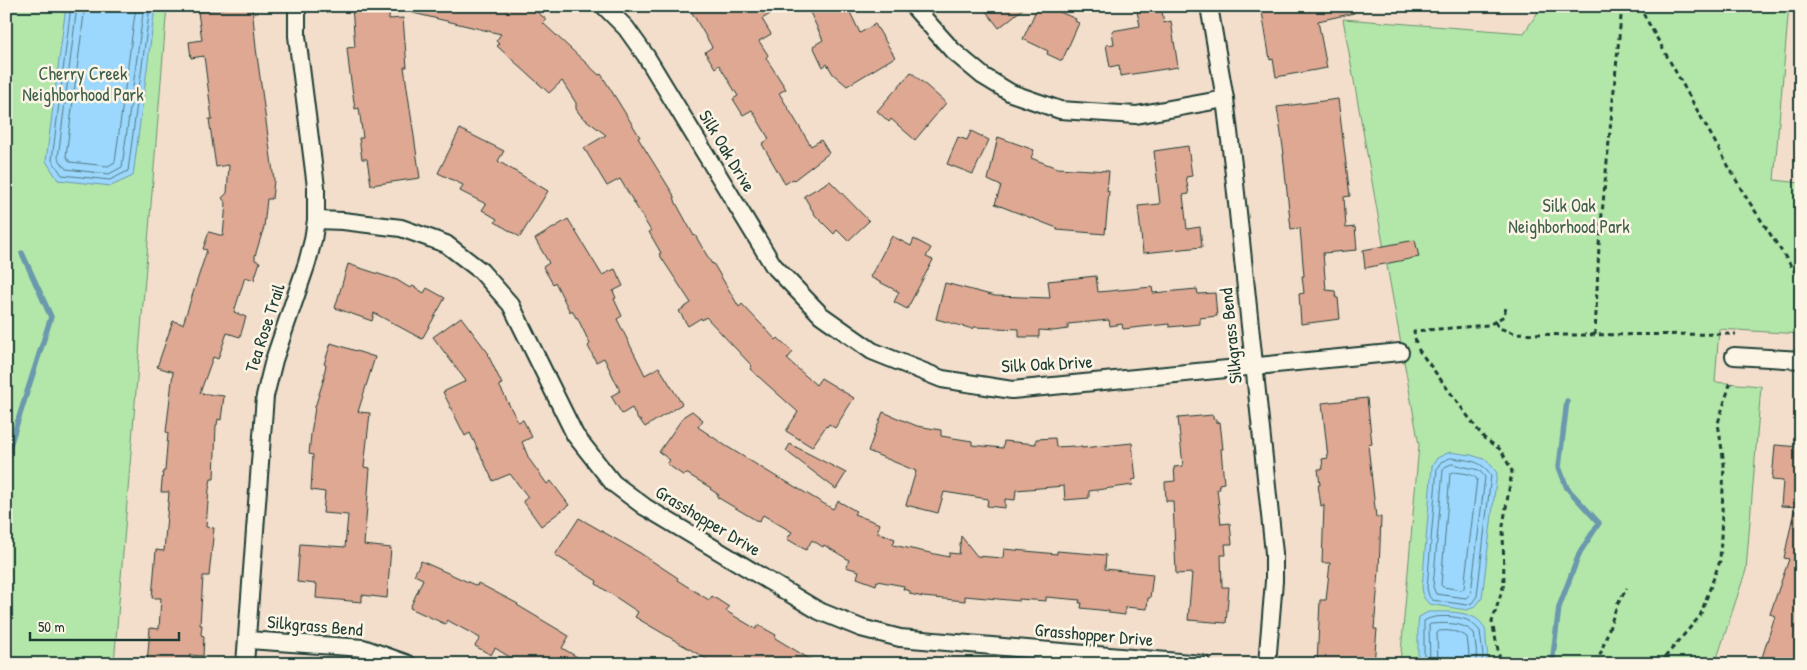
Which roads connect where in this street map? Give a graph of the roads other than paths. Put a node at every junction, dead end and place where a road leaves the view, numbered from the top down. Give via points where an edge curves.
1 (297, 6) edge
2 (604, 6) edge
3 (913, 6) edge
4 (1209, 6) edge
5 (1225, 99) junction
6 (316, 220) junction
7 (1400, 352) dead end
8 (1734, 356) dead end
9 (1801, 360) edge
10 (1254, 367) junction
11 (247, 640) junction
12 (245, 664) edge
13 (408, 664) edge
14 (1202, 664) edge
15 (1267, 664) edge

1 - 6 street, Tea Rose Trail via 297,36 316,187
2 - 10 street, Silk Oak Drive via 626,28 646,56 773,265 821,314 872,351 942,379 1012,390
3 - 5 street via 953,51 983,76 1011,93 1060,110 1136,115
4 - 5 street, Silkgrass Bend
5 - 10 street, Silkgrass Bend
6 - 11 street, Tea Rose Trail via 307,263 265,396
6 - 14 street, Grasshopper Drive via 401,228 446,244 481,271 510,305 575,434 613,483 645,508 819,611 861,628 900,638
7 - 10 street, Silk Oak Drive
8 - 9 street
10 - 15 street, Silkgrass Bend via 1274,553
11 - 12 street, Tea Rose Trail
11 - 13 street, Silkgrass Bend via 363,648

